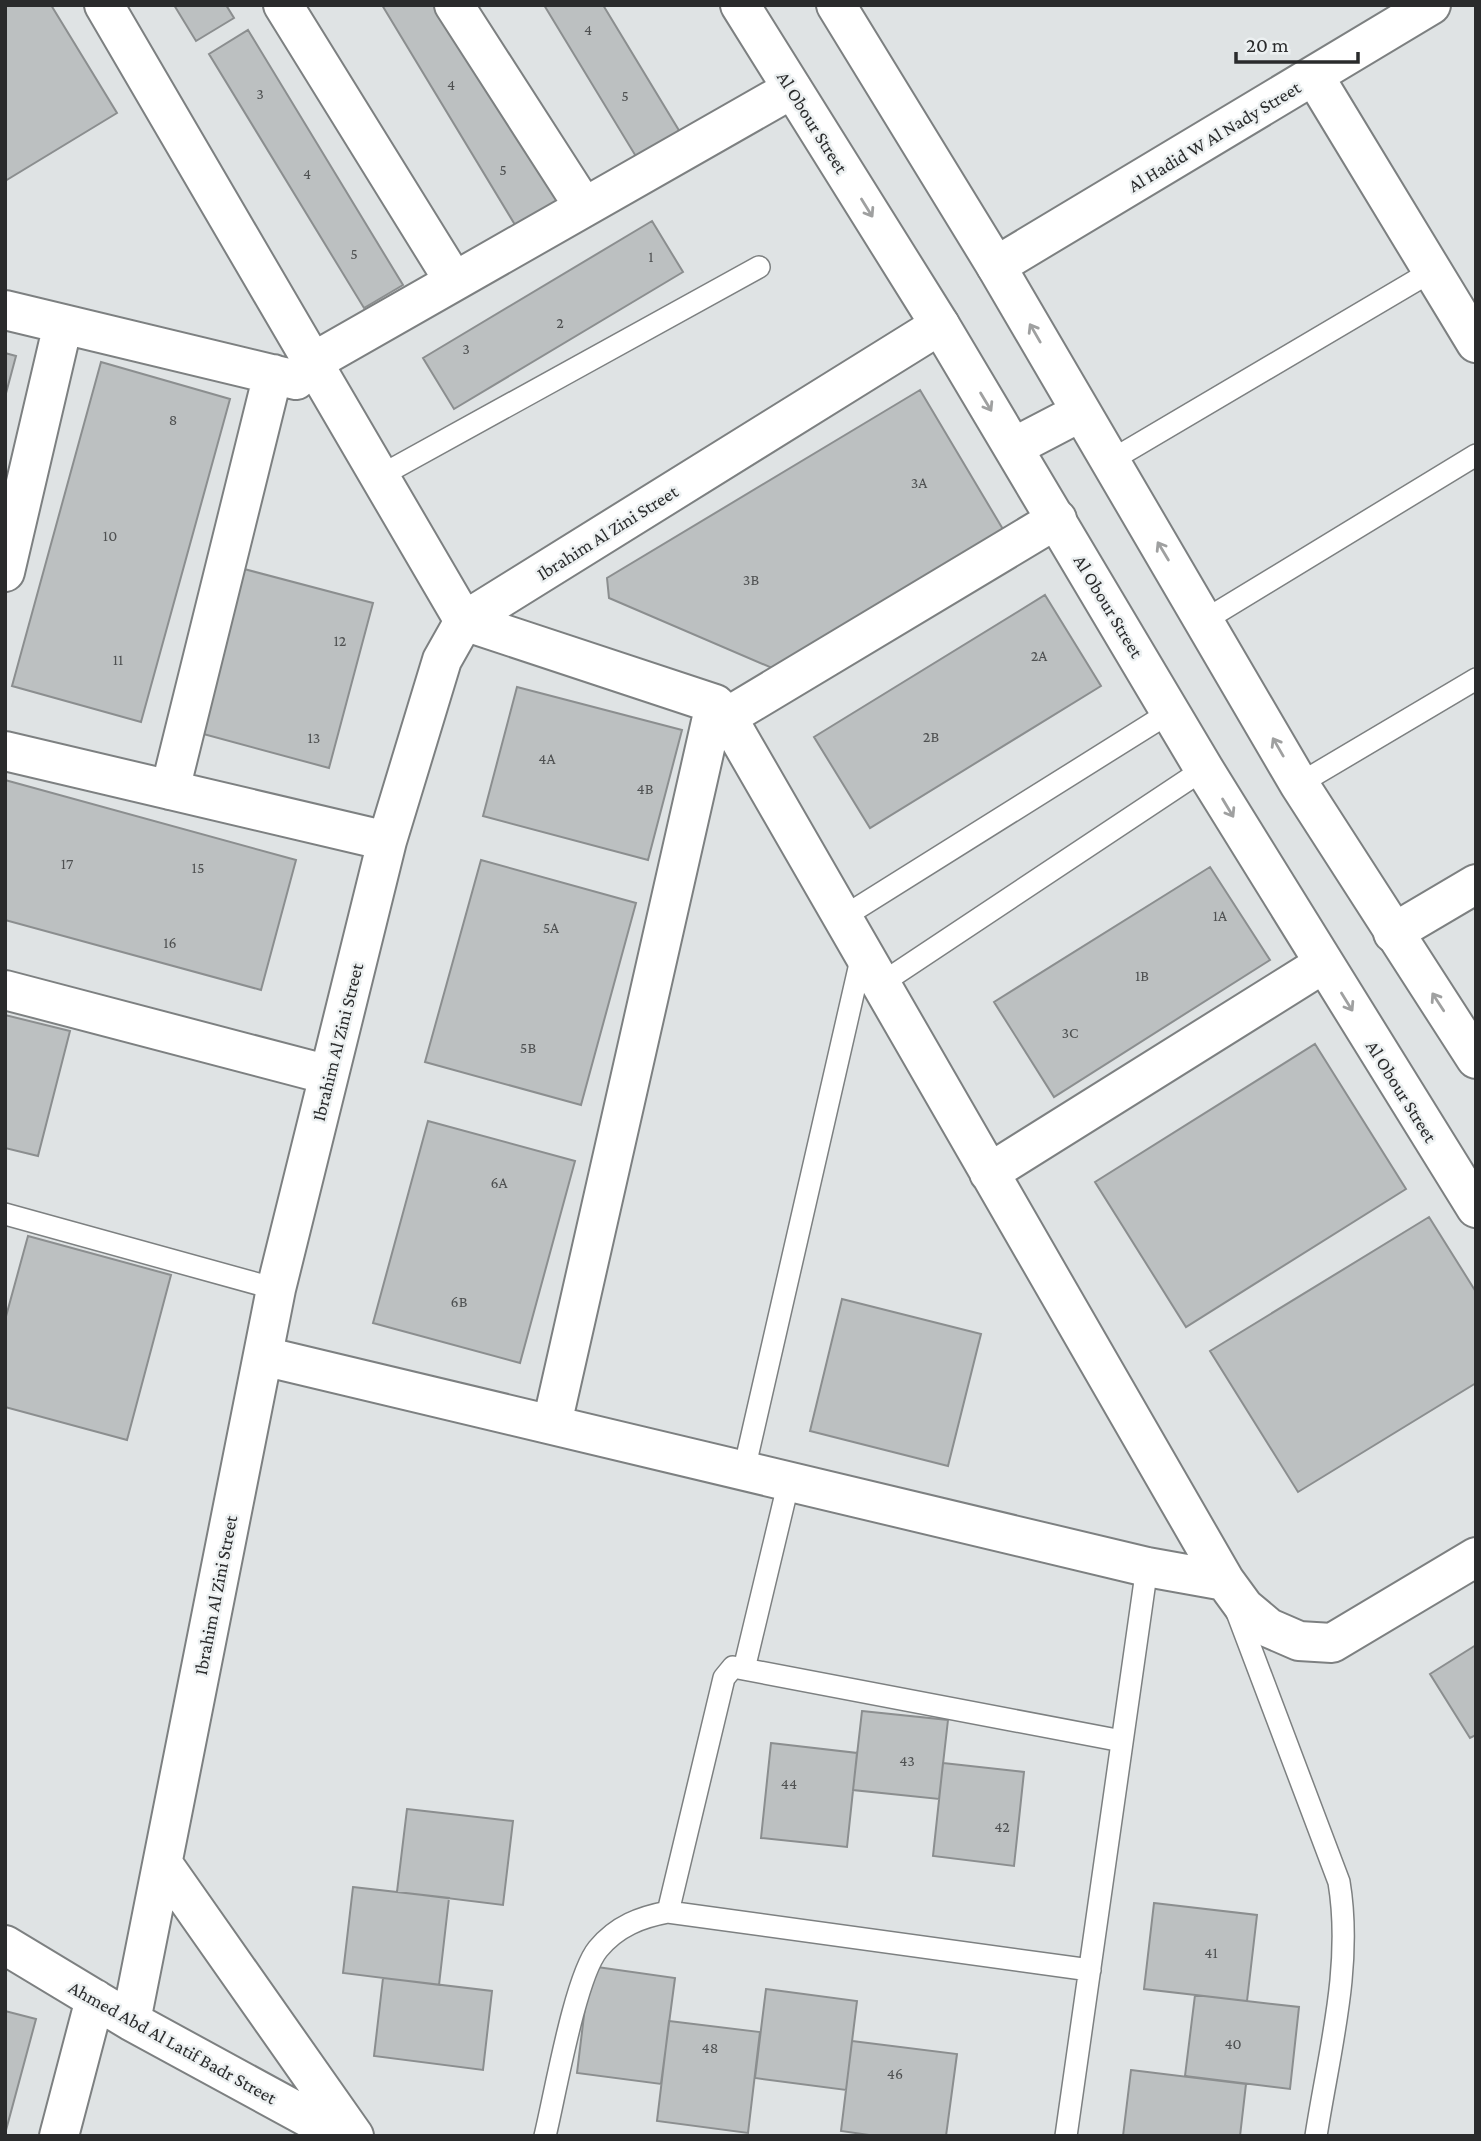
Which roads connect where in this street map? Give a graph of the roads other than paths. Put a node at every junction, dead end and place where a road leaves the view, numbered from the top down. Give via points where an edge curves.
1 (104, 5) edge
2 (283, 5) edge
3 (454, 5) edge
4 (740, 5) edge
5 (836, 5) edge
6 (1431, 5) edge
7 (1314, 76) junction
8 (792, 89) junction
9 (584, 207) junction
10 (996, 266) junction
11 (759, 267) dead end
12 (1432, 271) junction
13 (454, 281) junction
14 (5, 310) edge
15 (63, 324) junction
16 (940, 325) junction
17 (1476, 343) edge
18 (273, 374) junction
19 (321, 375) junction
20 (1081, 412) junction
21 (1013, 447) junction
22 (1476, 455) edge
23 (1110, 461) junction
24 (380, 476) junction
25 (1057, 519) junction
26 (5, 572) edge
27 (1205, 620) junction
28 (464, 621) junction
29 (1476, 679) edge
30 (721, 710) junction
31 (1172, 711) junction
32 (5, 751) edge
33 (1204, 769) junction
34 (1299, 784) junction
35 (170, 790) junction
36 (387, 841) junction
37 (1476, 884) edge
38 (841, 919) junction
39 (1393, 933) junction
40 (1323, 964) junction
41 (870, 970) junction
42 (5, 990) edge
43 (1476, 1059) edge
44 (329, 1075) junction
45 (989, 1173) junction
46 (1476, 1208) edge
47 (5, 1214) edge
48 (276, 1289) junction
49 (263, 1356) junction
50 (552, 1424) junction
51 (744, 1470) junction
52 (789, 1481) junction
53 (1476, 1557) edge
54 (1147, 1567) junction
55 (1225, 1581) junction
56 (744, 1669) junction
57 (1122, 1741) junction
58 (163, 1864) junction
59 (668, 1912) junction
60 (5, 1945) edge
61 (1090, 1970) junction
62 (95, 1999) junction
63 (131, 2021) junction
64 (59, 2136) edge
65 (342, 2136) edge
66 (354, 2136) edge
67 (545, 2136) edge
68 (1066, 2136) edge
69 (1316, 2136) edge

1 - 19 street
2 - 13 street
3 - 9 street
4 - 8 street, Al Obour Street
5 - 10 street
6 - 7 street, Al Hadid W Al Nady Street
7 - 10 street, Al Hadid W Al Nady Street
7 - 12 street
8 - 9 street
8 -> 16 street, Al Obour Street
9 - 13 street
20 -> 10 street
11 - 24 lane
12 - 17 street
12 - 23 lane
13 - 19 street
14 - 15 street
15 - 18 street
15 - 26 street
16 -> 21 street, Al Obour Street
16 - 28 street, Ibrahim Al Zini Street
18 - 19 street
18 - 35 street
19 - 24 street
20 - 21 street
20 - 23 street
21 - 25 street, Al Obour Street
22 - 27 lane
27 -> 23 street
24 - 28 street
25 - 30 street
25 - 31 street, Al Obour Street
34 -> 27 street
28 - 30 street
28 - 36 street, Ibrahim Al Zini Street via 442,660
29 - 34 lane
30 - 38 street
30 - 50 street
31 - 33 street, Al Obour Street
31 - 38 lane
32 - 35 street
33 -> 40 street, Al Obour Street
33 - 41 lane
34 - 39 street
35 - 36 street
36 - 44 street, Ibrahim Al Zini Street
37 - 39 street
38 - 41 street
43 -> 39 street
40 - 45 street
40 -> 46 street, Al Obour Street
41 - 45 street
41 - 51 lane
42 - 44 street
44 - 48 street, Ibrahim Al Zini Street
45 - 55 street
47 - 48 lane
48 - 49 street, Ibrahim Al Zini Street
49 - 50 street
49 - 58 street, Ibrahim Al Zini Street
50 - 51 street
51 - 52 street
52 - 54 street
52 - 56 lane
53 - 55 street via 1332,1643 1299,1641 1269,1628 1244,1607
54 - 55 street
54 - 57 lane
55 - 69 lane via 1339,1881 1344,1908 1345,1952
56 - 57 lane
56 - 59 lane via 733,1667 724,1678
57 - 61 lane
58 - 63 street, Ibrahim Al Zini Street
58 - 66 street
59 - 61 lane
59 - 67 lane via 641,1917 617,1930 597,1950 584,1974
60 - 62 street, Ahmed Abd Al Latif Badr Street
61 - 68 lane
62 - 63 street, Ahmed Abd Al Latif Badr Street
62 - 64 street
63 - 65 street, Ahmed Abd Al Latif Badr Street

